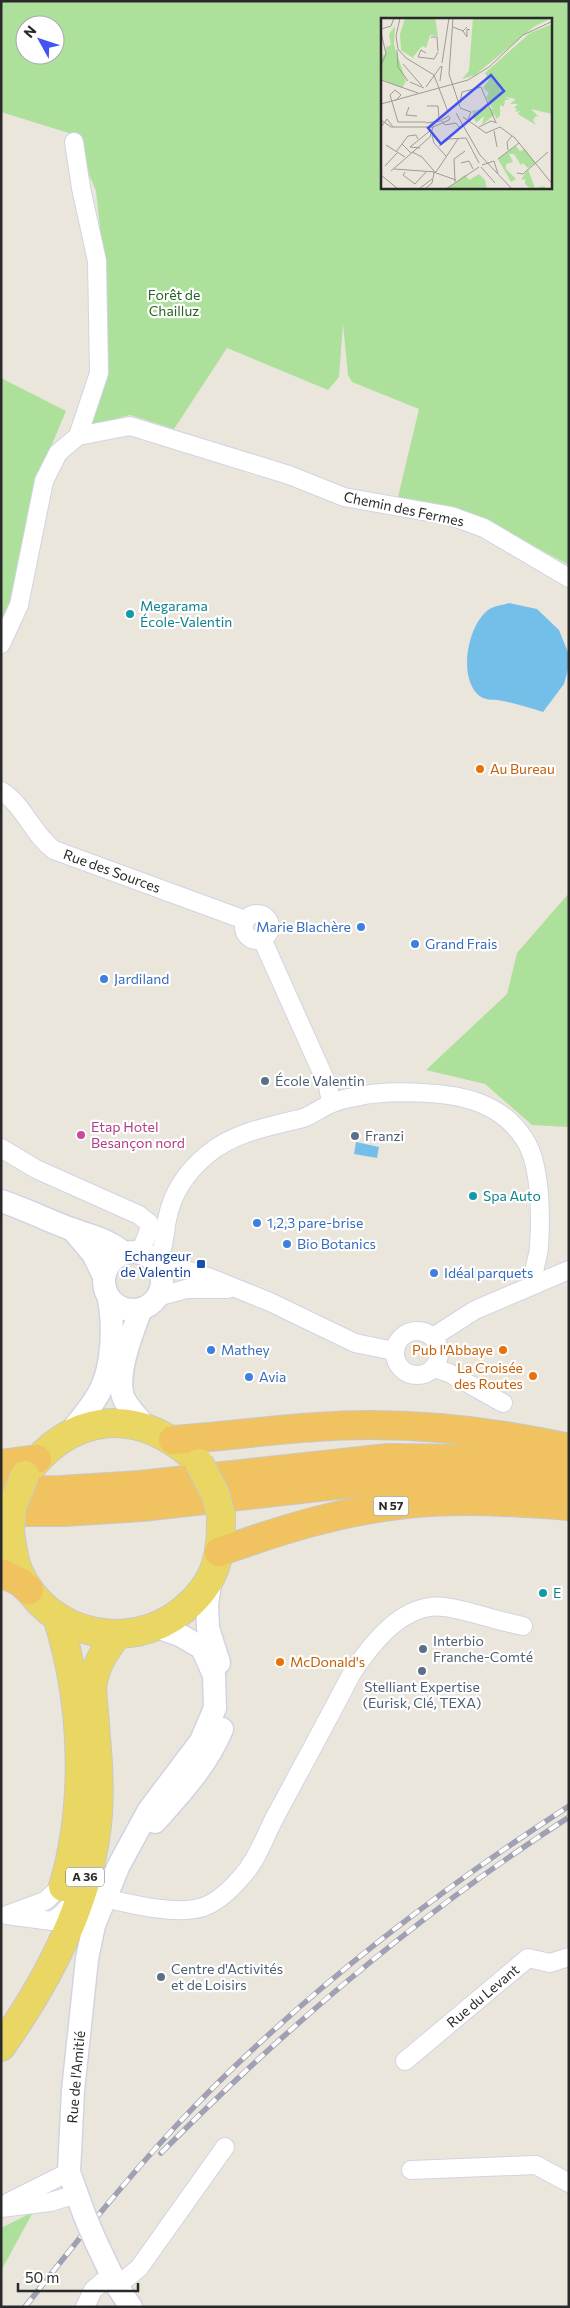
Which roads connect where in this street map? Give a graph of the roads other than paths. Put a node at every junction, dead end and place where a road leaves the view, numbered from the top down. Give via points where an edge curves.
1 (74, 142) dead end
2 (78, 436) junction
3 (569, 578) edge
4 (1, 644) edge
5 (1, 791) edge
6 (331, 1104) junction
7 (1, 1148) edge
8 (1, 1201) edge
9 (72, 1229) junction
10 (144, 1259) junction
11 (569, 1270) edge
12 (104, 1276) junction
13 (536, 1284) junction
14 (233, 1288) junction
15 (109, 1298) junction
16 (149, 1303) junction
17 (433, 1337) junction
18 (394, 1351) junction
19 (434, 1368) junction
20 (503, 1403) dead end
21 (146, 1427) junction
22 (68, 1435) junction
23 (173, 1440) junction
24 (569, 1448) edge
25 (21, 1466) edge
26 (569, 1467) edge
27 (569, 1488) edge
28 (1, 1491) edge
29 (569, 1506) edge
30 (6, 1521) edge
31 (215, 1564) junction
32 (1, 1573) edge
33 (29, 1590) junction
34 (57, 1618) junction
35 (157, 1626) junction
36 (523, 1626) dead end
37 (117, 1635) junction
38 (119, 1865) junction
39 (84, 1888) junction
40 (4, 1916) edge
41 (52, 1921) junction
42 (569, 1957) edge
43 (1, 2020) edge
44 (1, 2046) edge
45 (405, 2061) dead end
46 (224, 2147) dead end
47 (411, 2170) dead end
48 (69, 2172) junction
49 (569, 2183) edge
50 (80, 2204) junction
51 (1, 2207) edge
52 (114, 2281) junction
53 (85, 2307) edge
54 (130, 2307) edge

1 - 2 street via 97,260 99,373
2 - 3 street, Chemin des Fermes via 130,426 289,475 344,497 451,516 484,528
2 - 4 street via 58,453 44,481 19,605
5 - 6 street, Rue des Sources via 24,812 38,835 54,850 245,920 254,914 267,918 269,932 262,938 328,1086
6 - 10 street via 306,1117 233,1139 208,1154 176,1192 164,1246
6 - 13 street via 356,1096 419,1093 481,1103 508,1120 526,1141 538,1182 539,1249 533,1275
7 - 10 street via 36,1170 145,1219 149,1230
8 - 9 street
9 - 10 street via 105,1240
9 - 12 street via 93,1254
10 - 12 street via 111,1262
10 - 14 street via 208,1277
10 - 16 street via 162,1282
11 - 13 street
12 - 15 street
13 - 17 street via 474,1310
14 - 16 street via 186,1289
14 - 18 street via 355,1343
15 - 16 street via 122,1308
15 - 22 street via 112,1327 106,1376 94,1402
16 - 21 street via 128,1346 122,1390 124,1400
17 - 18 street via 422,1331 408,1332 398,1340
17 - 19 street via 440,1356
18 - 19 street via 398,1366 409,1374 423,1375
19 - 20 street via 449,1372
21 - 22 main road via 110,1423
21 - 23 main road
22 - 25 main road
23 - 24 highway via 317,1427 387,1426 483,1433
23 - 31 main road, bridge via 198,1463 215,1493 221,1515
25 - 30 main road, bridge
26 - 28 highway via 484,1458 396,1458 140,1485
27 - 30 highway, N 57 via 483,1479 397,1479 142,1507 64,1512
29 - 31 highway, N 57 via 465,1502 405,1504 304,1523 260,1536
30 - 33 main road via 12,1552
31 - 35 main road via 191,1604
31 - 38 street, Rue de l'Amitié via 207,1605 208,1628 224,1678 224,1726 202,1766
32 - 33 highway
33 - 34 main road
34 - 37 main road via 96,1633
34 - 39 main road, A 36 via 68,1652 80,1756 72,1851
35 - 37 main road via 138,1633
35 - 38 street, Rue de l'Amitié via 202,1648 214,1675 215,1708 201,1741 149,1810
36 - 39 street via 443,1607 408,1614 390,1627 366,1652 352,1673 253,1862 229,1890 212,1903 201,1908 175,1909 139,1905
37 - 39 main road, A 36 via 99,1660 92,1688 97,1825
38 - 39 street, Rue de l'Amitié
39 - 40 street
39 - 41 main road, A 36
39 - 44 main road, A 36 via 46,1979
39 - 48 street, Rue de l'Amitié via 94,1925 73,2091
40 - 41 street
41 - 43 main road, A 36 via 30,1970
42 - 45 street, Rue du Levant via 550,1963 528,1958
46 - 52 street via 139,2268
47 - 49 street via 536,2165
48 - 50 street, Rue de l'Amitié
48 - 51 street
50 - 51 street via 50,2202
50 - 52 street, Rue de l'Amitié, bridge
52 - 53 street via 93,2290
52 - 54 street, Rue de l'Amitié

